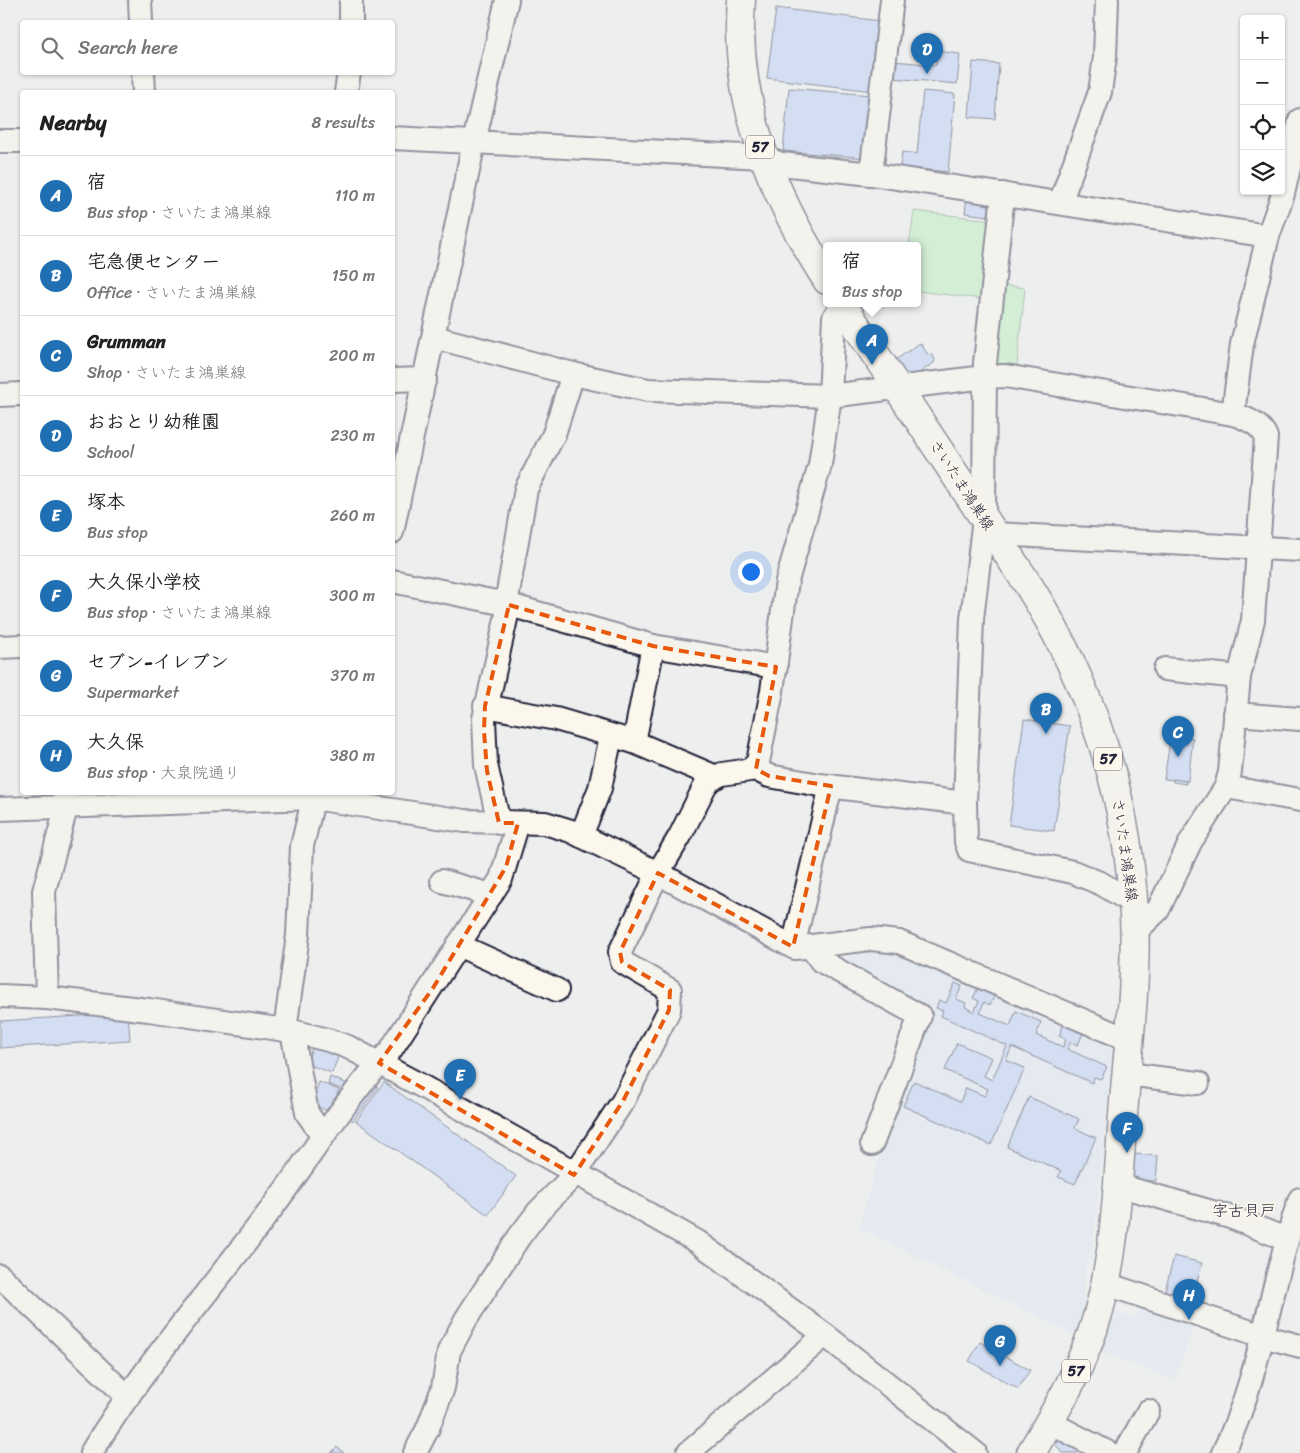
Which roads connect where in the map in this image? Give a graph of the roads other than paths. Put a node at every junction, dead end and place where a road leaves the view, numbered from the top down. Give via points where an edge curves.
1 (140, 0) edge
2 (351, 0) edge
3 (507, 0) edge
4 (742, 0) edge
5 (892, 0) edge
6 (1107, 0) edge
7 (141, 20) edge
8 (351, 20) edge
9 (143, 75) edge
10 (349, 75) edge
11 (144, 90) edge
12 (346, 90) edge
13 (1300, 120) edge
14 (395, 138) edge
15 (0, 141) edge
16 (20, 141) edge
17 (474, 142) junction
18 (763, 157) junction
19 (871, 174) junction
20 (1003, 194) junction
21 (1060, 203) junction
22 (1268, 236) junction
23 (823, 274) edge
24 (841, 307) edge
25 (844, 307) edge
26 (434, 337) junction
27 (573, 374) junction
28 (986, 377) junction
29 (425, 379) junction
30 (395, 380) edge
31 (898, 389) junction
32 (20, 394) edge
33 (0, 395) edge
34 (830, 396) junction
35 (1233, 414) junction
36 (395, 518) edge
37 (989, 526) junction
38 (1258, 548) junction
39 (1300, 550) edge
40 (395, 582) edge
41 (507, 605) junction
42 (20, 646) edge
43 (653, 646) junction
44 (0, 647) edge
45 (776, 667) junction
46 (1165, 669) dead end
47 (1239, 677) junction
48 (486, 706) junction
49 (1235, 714) junction
50 (1300, 719) edge
51 (611, 736) junction
52 (634, 742) junction
53 (753, 768) junction
54 (716, 777) junction
55 (831, 786) junction
56 (1226, 787) junction
57 (314, 795) edge
58 (66, 800) edge
59 (1300, 800) edge
60 (965, 803) junction
61 (0, 809) edge
62 (508, 823) junction
63 (582, 836) junction
64 (658, 873) junction
65 (442, 881) dead end
66 (491, 895) junction
67 (1133, 903) junction
68 (1135, 932) junction
69 (458, 945) junction
70 (802, 947) junction
71 (557, 990) dead end
72 (0, 996) edge
73 (47, 998) junction
74 (288, 1030) junction
75 (1130, 1040) junction
76 (379, 1063) junction
77 (1126, 1074) junction
78 (1198, 1083) dead end
79 (323, 1136) junction
80 (872, 1144) dead end
81 (574, 1174) junction
82 (1117, 1185) junction
83 (1300, 1199) edge
84 (1286, 1239) junction
85 (0, 1276) edge
86 (1106, 1284) junction
87 (825, 1335) junction
88 (1263, 1336) junction
89 (1300, 1346) edge
90 (128, 1397) junction
91 (1148, 1411) dead end
92 (1049, 1422) junction
93 (90, 1453) edge
94 (415, 1453) edge
95 (688, 1453) edge
96 (974, 1453) edge
97 (1031, 1453) edge
98 (1109, 1453) edge
99 (1125, 1453) edge
100 (1223, 1453) edge

1 - 7 street
2 - 8 street
3 - 17 street
4 - 18 main road, 57 via 740,38 744,76
5 - 19 street
6 - 21 street via 1100,92
9 - 11 street
10 - 12 street
13 - 22 street via 1283,194
14 - 17 street
15 - 16 street
17 - 18 street
17 - 26 street
18 - 19 street via 781,164
18 - 23 main road, 57 via 801,239
19 - 20 street
20 - 21 street
20 - 28 street
21 - 22 street
22 - 35 street via 1242,344
24 - 34 street via 834,316
25 - 31 main road, さいたま鴻巣線 / 57
26 - 27 street
26 - 29 street
27 - 34 street via 648,390
27 - 41 street via 554,434 526,489
28 - 31 street
28 - 35 street via 1023,378
28 - 37 street
29 - 30 street
29 - 36 street
31 - 34 street
31 - 37 main road, さいたま鴻巣線 / 57
32 - 33 street
34 - 45 street via 818,474 787,581
35 - 38 street via 1245,418 1265,434
37 - 38 street
37 - 60 street via 969,665
37 - 67 main road, さいたま鴻巣線 / 57 via 1052,625 1091,710 1118,798
38 - 39 street
38 - 47 street via 1253,620
40 - 41 street
41 - 43 street
41 - 48 street
42 - 44 street
43 - 45 street
43 - 52 street
45 - 53 street via 761,750
46 - 47 street
47 - 49 street
48 - 51 street via 556,719
48 - 62 street via 486,765
49 - 50 street
49 - 56 street
51 - 52 street
51 - 63 street via 600,788
52 - 54 street
53 - 54 street
53 - 55 street via 769,776
54 - 64 street via 702,790
55 - 60 street
55 - 70 street
56 - 59 street
56 - 68 street via 1191,841 1158,910
57 - 58 street
57 - 62 street via 465,821
57 - 74 street via 302,846 298,935
58 - 61 street
58 - 73 street via 44,891
60 - 67 street via 969,850 1073,872 1102,884
62 - 63 street via 551,824
62 - 66 street via 504,872
63 - 64 street
64 - 70 street
64 - 81 street via 620,952 622,962 670,990 669,1010 626,1096
65 - 66 street
66 - 69 street
67 - 68 main road, さいたま鴻巣線 / 57
68 - 75 main road, さいたま鴻巣線 / 57
69 - 71 street
69 - 76 street via 433,988
70 - 75 street via 871,939 899,942
70 - 80 street via 920,1016
72 - 73 street
73 - 74 street
74 - 76 street via 333,1041
74 - 79 street via 306,1113
75 - 77 main road, さいたま鴻巣線 / 57
76 - 79 street
76 - 81 street
77 - 78 street
77 - 82 main road, さいたま鴻巣線 / 57
79 - 90 street via 271,1210
81 - 87 street via 698,1242
81 - 94 street via 519,1237 466,1320 449,1351 443,1388
82 - 84 street via 1230,1217
82 - 86 main road, さいたま鴻巣線 / 57
83 - 84 street
84 - 88 street
85 - 90 street
86 - 88 street
86 - 92 main road, さいたま鴻巣線 / 57 via 1088,1346
87 - 95 street
87 - 96 street
88 - 89 street
88 - 100 street
90 - 93 street
91 - 99 street
92 - 97 main road, さいたま鴻巣線 / 57
92 - 98 street

